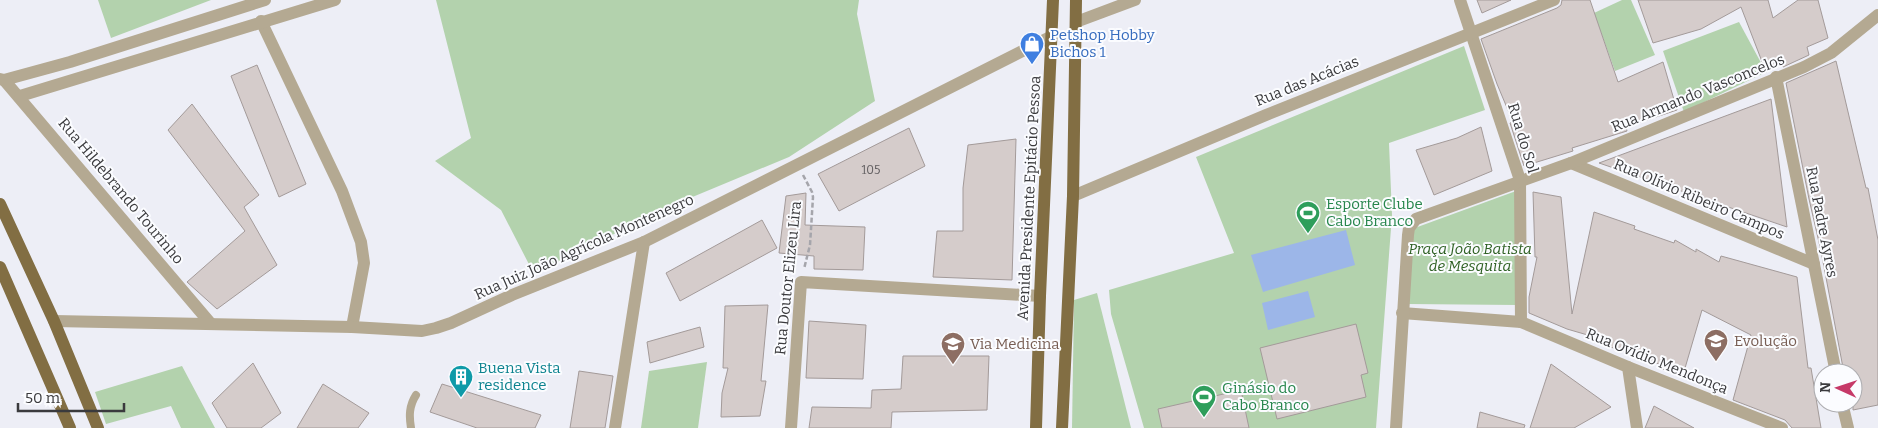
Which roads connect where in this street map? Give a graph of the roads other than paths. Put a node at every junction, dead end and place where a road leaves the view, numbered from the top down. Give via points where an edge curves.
1 (265, 0) edge
2 (335, 0) edge
3 (1053, 0) edge
4 (1076, 0) edge
5 (1135, 0) edge
6 (1460, 0) edge
7 (1554, 0) edge
8 (1878, 16) edge
9 (262, 21) junction
10 (1076, 22) junction
11 (1472, 33) junction
12 (1052, 36) junction
13 (1776, 77) junction
14 (2, 79) edge
15 (20, 96) junction
16 (1571, 163) junction
17 (1520, 180) junction
18 (1073, 196) junction
19 (0, 204) edge
20 (644, 242) junction
21 (1814, 264) junction
22 (0, 267) edge
23 (1040, 296) junction
24 (1402, 313) junction
25 (54, 321) junction
26 (1521, 322) junction
27 (211, 324) junction
28 (352, 327) junction
29 (1834, 363) edge
30 (1628, 368) junction
31 (416, 395) dead end
32 (1844, 413) edge
33 (70, 428) edge
34 (98, 428) edge
35 (411, 428) edge
36 (615, 428) edge
37 (791, 428) edge
38 (1036, 428) edge
39 (1062, 428) edge
40 (1396, 428) edge
41 (1637, 428) edge
42 (1782, 428) edge
43 (1848, 428) edge

1 - 14 street via 70,62
2 - 9 street
3 - 12 main road, Avenida Presidente Epitácio Pessoa
4 - 10 main road
5 - 10 street
6 - 11 street, Rua do Sol
7 - 11 street, Rua das Acácias
8 - 13 street, Rua Armando Vasconcelos via 1831,53
9 - 15 street
9 - 28 street via 342,191 361,242 364,263
10 - 18 main road
11 - 17 street, Rua do Sol
11 - 18 street, Rua das Acácias
12 - 20 street, Rua Juiz João Agrícola Montenegro
12 - 23 main road, Avenida Presidente Epitácio Pessoa
13 - 16 street, Rua Armando Vasconcelos
13 - 21 street, Rua Padre Ayres
14 - 15 street, Rua Hildebrando Tourinho
15 - 27 street, Rua Hildebrando Tourinho
16 - 17 street, Rua Armando Vasconcelos
16 - 21 street, Rua Olívio Ribeiro Campos
17 - 24 street, Rua Armando Vasconcelos via 1412,223 1408,235
17 - 26 street, Rua do Sol
18 - 39 main road
19 - 25 main road
20 - 28 street, Rua Juiz João Agrícola Montenegro via 443,326 422,331
20 - 36 street
21 - 29 street, Rua Padre Ayres
22 - 33 main road
23 - 37 street, Rua Doutor Elizeu Lira via 801,282
23 - 38 main road, Avenida Presidente Epitácio Pessoa
24 - 26 street, Rua Ovídio Mendonça
24 - 40 street
25 - 27 street, Rua Juiz João Agrícola Montenegro
25 - 34 main road
26 - 30 street, Rua Ovídio Mendonça
27 - 28 street, Rua Juiz João Agrícola Montenegro
30 - 41 street
30 - 42 street, Rua Ovídio Mendonça
31 - 35 lane via 409,413
32 - 43 street

